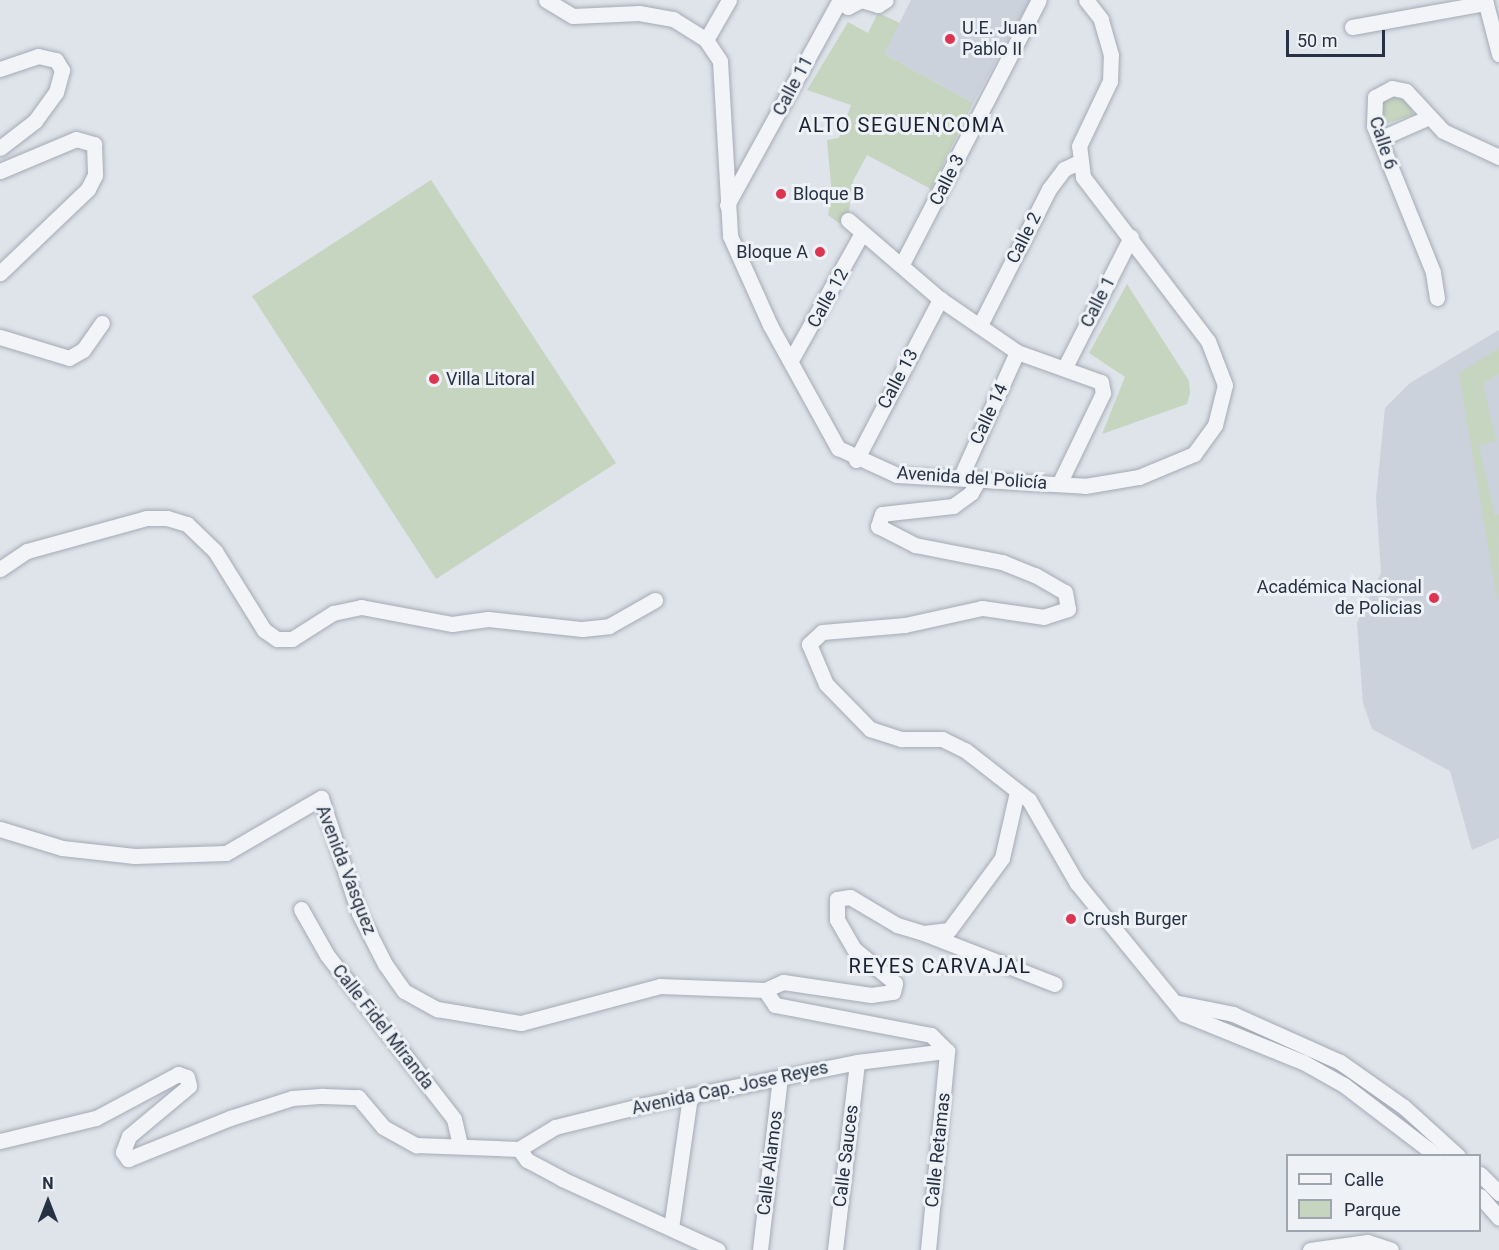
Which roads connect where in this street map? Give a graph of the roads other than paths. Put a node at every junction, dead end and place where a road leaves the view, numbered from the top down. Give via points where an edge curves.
1 (546, 0) edge
2 (622, 0) edge
3 (729, 0) edge
4 (839, 0) edge
5 (861, 0) edge
6 (886, 0) edge
7 (1040, 0) edge
8 (1086, 0) edge
9 (1485, 1) edge
10 (615, 15) junction
11 (1352, 27) dead end
12 (706, 40) junction
13 (1499, 54) edge
14 (0, 69) edge
15 (1429, 117) junction
16 (1378, 140) junction
17 (0, 148) edge
18 (1499, 157) edge
19 (1079, 162) junction
20 (722, 163) junction
21 (0, 171) edge
22 (748, 171) junction
23 (728, 205) junction
24 (848, 220) dead end
25 (862, 234) junction
26 (1131, 237) junction
27 (902, 264) junction
28 (0, 273) edge
29 (1437, 298) dead end
30 (940, 299) junction
31 (102, 323) dead end
32 (980, 325) junction
33 (0, 337) edge
34 (1017, 352) junction
35 (791, 360) junction
36 (1065, 367) junction
37 (856, 460) junction
38 (961, 476) junction
39 (979, 479) junction
40 (1059, 484) junction
41 (0, 569) edge
42 (655, 600) dead end
43 (1017, 792) junction
44 (0, 829) edge
45 (301, 909) dead end
46 (924, 933) junction
47 (1055, 984) dead end
48 (765, 990) junction
49 (1179, 1002) junction
50 (947, 1051) junction
51 (857, 1062) junction
52 (780, 1077) junction
53 (690, 1096) junction
54 (0, 1141) edge
55 (460, 1145) junction
56 (519, 1149) junction
57 (1436, 1154) edge
58 (1457, 1154) edge
59 (1481, 1176) edge
60 (1499, 1193) edge
61 (1481, 1198) edge
62 (1499, 1218) edge
63 (671, 1228) junction
64 (718, 1250) edge
65 (760, 1250) edge
66 (835, 1250) edge
67 (928, 1250) edge
68 (1310, 1250) edge
69 (1390, 1250) edge

1 - 10 street, Avenida del Policía via 573,16
2 - 10 street
3 - 12 street
4 - 5 street via 851,7
4 - 22 street, Calle 11
5 - 6 street via 878,5
7 - 27 street, Calle 3
8 - 19 street via 1101,20 1111,55 1110,81 1083,131
9 - 11 street
9 - 13 street
10 - 12 street, Avenida del Policía via 673,20
12 - 20 street, Avenida del Policía via 720,61 724,82
14 - 17 street via 38,56 56,60 62,70 56,93 35,121
15 - 16 street
15 - 16 street, Calle 6 via 1406,91 1386,89 1375,97 1371,111
15 - 18 street, Calle 6 via 1461,143
16 - 29 street, Calle 6 via 1433,272
19 - 26 street, Avenida del Policía via 1093,193
19 - 32 street, Calle 2 via 1064,170 1049,189
20 - 22 street
20 - 23 street, Avenida del Policía
21 - 28 street via 76,140 94,144 95,175 88,189
22 - 23 street, Calle 11
23 - 35 street, Avenida del Policía via 730,236
24 - 25 street
25 - 27 street
25 - 35 street, Calle 12
26 - 36 street, Calle 1
26 - 40 street, Avenida del Policía via 1208,341 1221,368 1222,405 1194,454 1139,477
27 - 30 street
30 - 32 street
30 - 37 street, Calle 13
31 - 33 street via 83,350 69,358
32 - 34 street
34 - 36 street
34 - 38 street, Calle 14
35 - 37 street, Avenida del Policía via 838,448
36 - 40 street via 1092,375 1103,393
37 - 38 street, Avenida del Policía via 897,475
38 - 39 street, Avenida del Policía
39 - 40 street, Avenida del Policía
39 - 43 street via 971,493 953,506 882,514 878,526 915,545 1002,562 1045,579 1065,592 1068,609 1044,617 982,608 904,626 822,632 809,644 826,684 870,729 901,739 942,739 965,750
41 - 42 street via 27,551 147,518 167,518 187,524 215,551 264,630 277,639 292,639 333,613 361,607 452,624 488,619 582,629 609,626
43 - 46 street via 1002,858 949,930
43 - 49 street via 1035,806 1077,883
44 - 48 street, Avenida Vasquez via 62,848 125,855 226,853 321,798 359,913 386,964 404,991 437,1010 521,1023 660,986
45 - 55 street, Calle Fidel Miranda via 327,955 454,1119
46 - 47 street
46 - 48 street via 841,897 835,906 837,920 854,948 895,984 893,992 871,995 783,982
48 - 50 street via 775,1005 931,1035
49 - 57 street via 1184,1014 1205,1025 1269,1047 1344,1085
49 - 58 street via 1233,1014 1340,1062 1404,1107
50 - 51 street, Avenida Cap. Jose Reyes
50 - 67 street, Calle Retamas
51 - 52 street, Avenida Cap. Jose Reyes
51 - 66 street, Calle Sauces
52 - 53 street, Avenida Cap. Jose Reyes
52 - 65 street, Calle Alamos
53 - 56 street, Avenida Cap. Jose Reyes via 555,1127
53 - 63 street
54 - 55 street via 96,1118 178,1074 187,1077 189,1086 129,1136 123,1152 128,1160 230,1118 292,1098 324,1096 358,1097 383,1127 416,1145
55 - 56 street
56 - 63 street via 527,1160
59 - 60 street
61 - 62 street
63 - 64 street
68 - 69 street via 1367,1242

